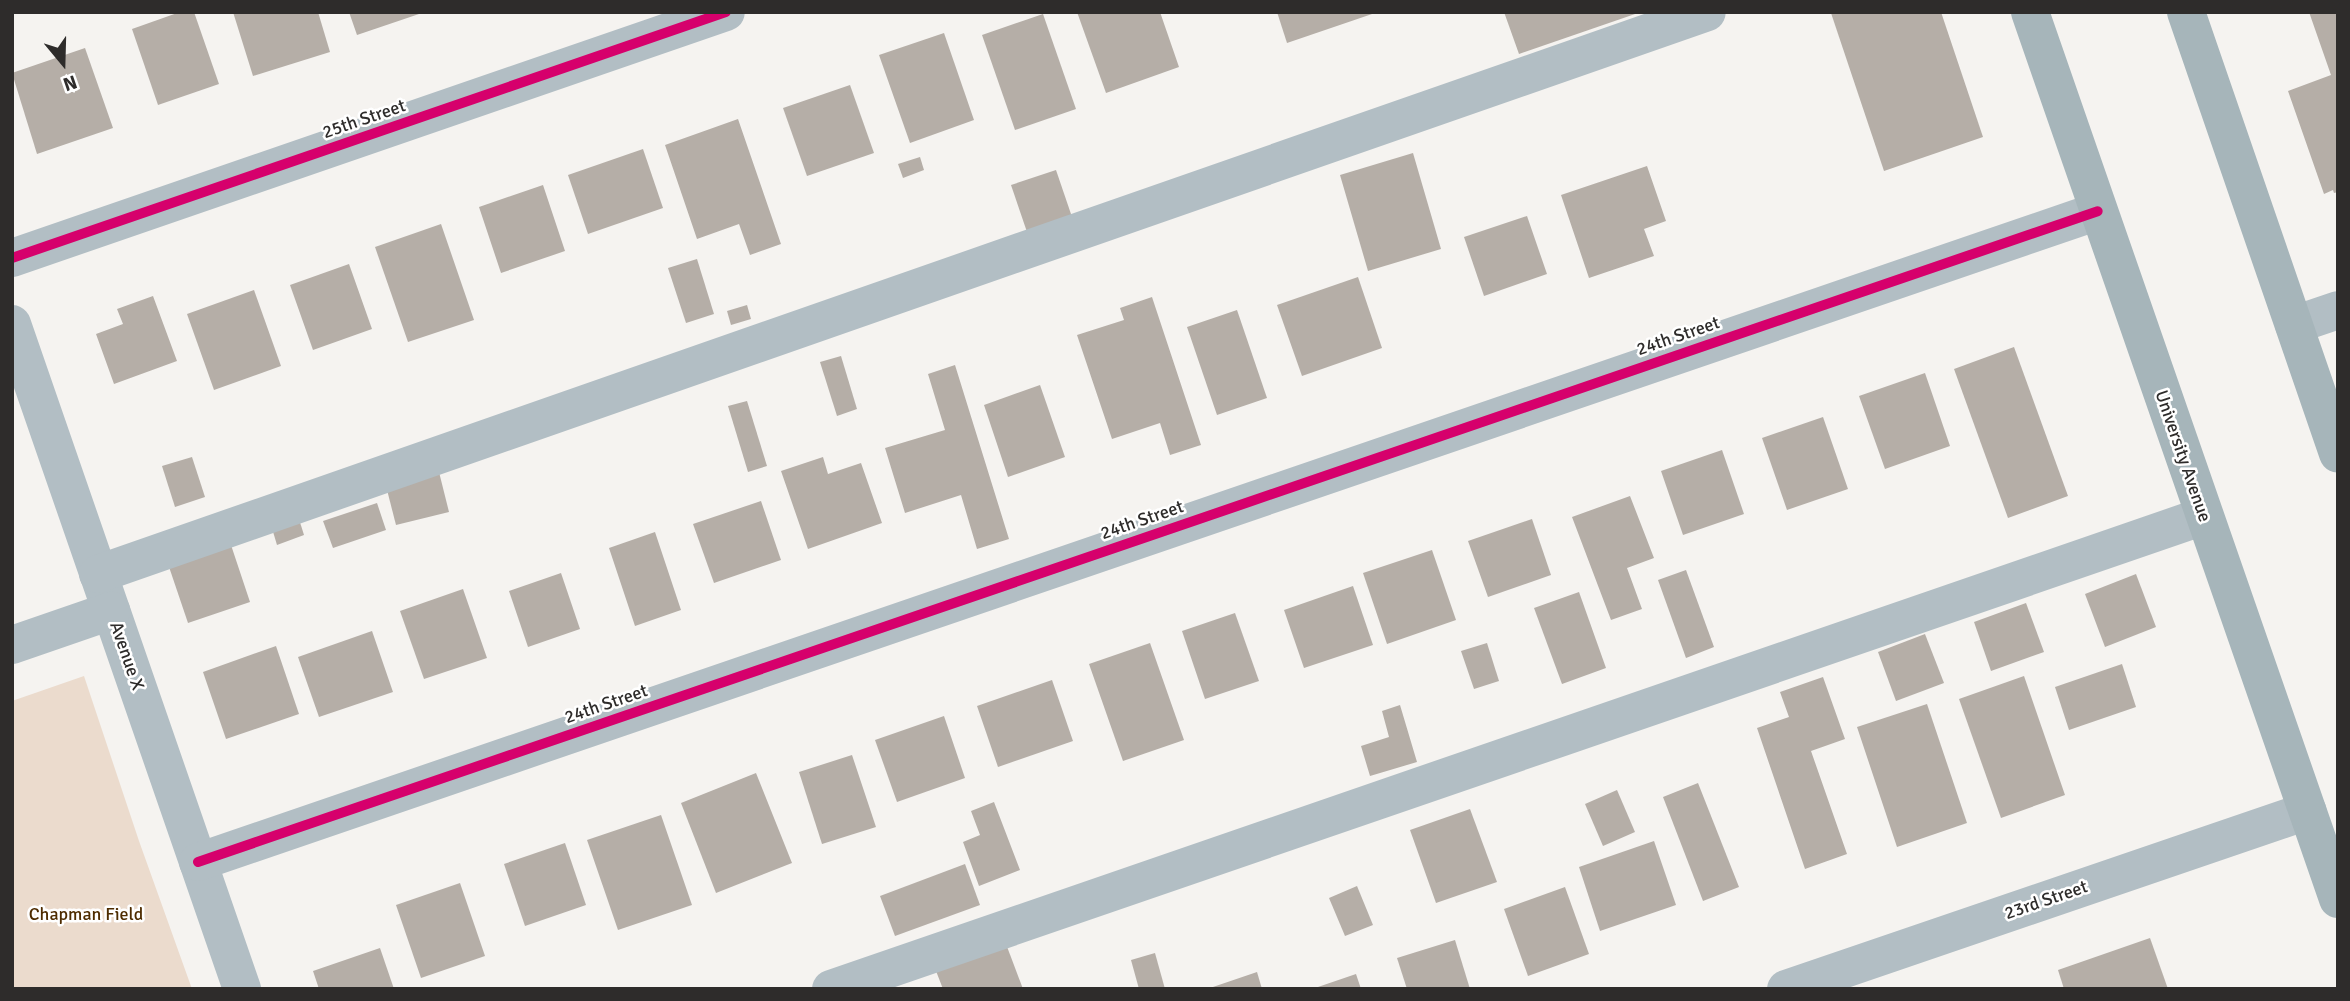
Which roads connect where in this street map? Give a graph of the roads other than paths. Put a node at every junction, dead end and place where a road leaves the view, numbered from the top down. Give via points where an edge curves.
1 (726, 12) edge
2 (1707, 12) edge
3 (2030, 12) edge
4 (2186, 12) edge
5 (2098, 211) junction
6 (12, 258) edge
7 (2338, 310) edge
8 (12, 324) edge
9 (2294, 326) junction
10 (2338, 454) edge
11 (2204, 516) junction
12 (98, 574) junction
13 (111, 611) junction
14 (12, 645) edge
15 (2306, 811) junction
16 (198, 862) junction
17 (2338, 899) edge
18 (242, 989) edge
19 (831, 989) edge
20 (1786, 989) edge

1 - 6 street, 25th Street
2 - 12 street
3 - 5 main road, University Avenue
4 - 9 main road
5 - 11 main road, University Avenue
5 - 16 street, 24th Street
7 - 9 street
8 - 12 street, Avenue X
9 - 10 main road
11 - 15 main road, University Avenue
11 - 19 street
12 - 13 street, Avenue X
13 - 14 street
13 - 16 street, Avenue X
15 - 17 main road, University Avenue
15 - 20 street, 23rd Street
16 - 18 street, Avenue X

